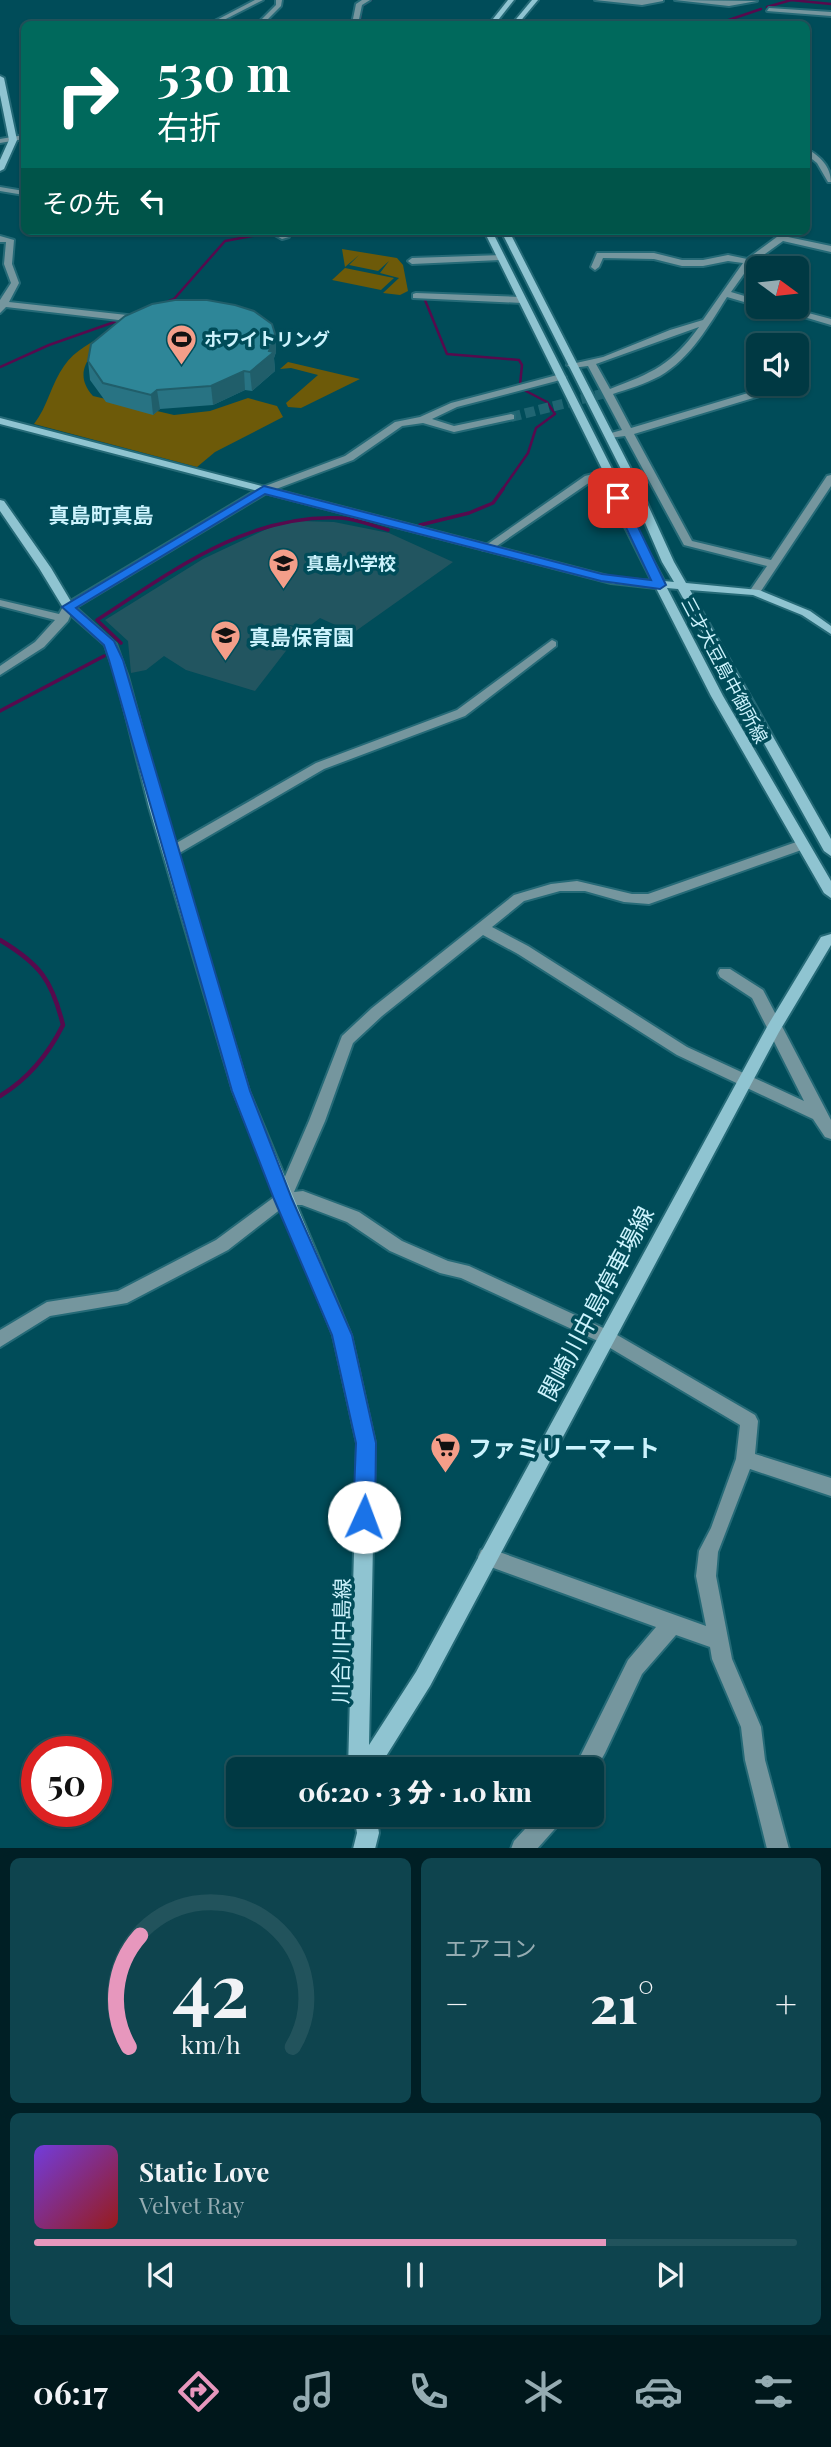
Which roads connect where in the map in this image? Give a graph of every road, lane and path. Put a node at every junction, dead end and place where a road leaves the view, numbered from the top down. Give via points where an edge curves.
1 (260, 0) edge
2 (279, 0) edge
3 (367, 0) edge
4 (511, 0) edge
5 (535, 0) edge
6 (598, 0) edge
7 (633, 0) edge
8 (659, 0) edge
9 (677, 0) edge
10 (754, 1) edge
11 (831, 14) edge
12 (218, 21) edge
13 (263, 21) edge
14 (356, 21) edge
15 (494, 21) edge
16 (518, 21) edge
17 (0, 78) edge
18 (21, 138) edge
19 (13, 140) junction
20 (0, 141) edge
21 (810, 154) edge
22 (831, 161) edge
23 (820, 162) junction
24 (810, 164) edge
25 (0, 169) edge
26 (831, 180) edge
27 (0, 189) edge
28 (21, 192) edge
29 (490, 235) edge
30 (507, 235) edge
31 (784, 235) edge
32 (789, 235) edge
33 (0, 239) edge
34 (831, 249) edge
35 (756, 256) edge
36 (500, 257) junction
37 (412, 261) dead end
38 (746, 261) edge
39 (594, 267) dead end
40 (746, 268) edge
41 (727, 294) junction
42 (416, 296) dead end
43 (522, 300) junction
44 (746, 300) edge
45 (1, 306) edge
46 (809, 316) edge
47 (131, 318) edge
48 (708, 322) junction
49 (831, 322) edge
50 (572, 365) junction
51 (592, 365) junction
52 (561, 377) junction
53 (610, 392) tunnel mouth
54 (750, 396) edge
55 (511, 417) tunnel mouth
56 (423, 420) junction
57 (0, 421) edge
58 (626, 433) junction
59 (609, 435) junction
60 (609, 473) junction
61 (831, 478) edge
62 (264, 490) junction
63 (0, 503) edge
64 (487, 548) junction
65 (774, 564) junction
66 (660, 585) junction
67 (681, 586) junction
68 (755, 592) junction
69 (0, 603) edge
70 (66, 613) junction
71 (831, 631) edge
72 (552, 645) dead end
73 (0, 671) edge
74 (802, 845) junction
75 (831, 851) edge
76 (171, 852) junction
77 (831, 893) edge
78 (482, 928) junction
79 (831, 939) edge
80 (725, 973) dead end
81 (773, 1029) junction
82 (745, 1080) junction
83 (819, 1115) junction
84 (831, 1133) edge
85 (283, 1199) junction
86 (606, 1337) junction
87 (0, 1339) edge
88 (745, 1459) junction
89 (831, 1487) edge
90 (488, 1557) junction
91 (673, 1623) junction
92 (718, 1640) junction
93 (358, 1757) edge
94 (373, 1757) edge
95 (591, 1757) edge
96 (367, 1827) edge
97 (541, 1827) edge
98 (364, 1848) edge
99 (523, 1848) edge
100 (778, 1848) edge

1 - 12 street
2 - 13 street
3 - 14 street via 359,4
4 - 15 main road
5 - 16 main road
6 - 8 street
7 - 8 street
8 - 9 street
9 - 10 street
10 - 11 street via 770,13
17 - 19 main road
18 - 19 street
19 - 20 street
19 - 25 main road
21 - 23 street
22 - 23 street
23 - 24 street
23 - 26 street
27 - 28 street
29 - 36 main road, 三才大豆島中御所線
30 - 50 main road, 三才大豆島中御所線
31 - 35 street
32 - 34 street
33 - 45 street via 10,240 8,264 15,283
36 - 37 street
36 - 43 main road, 三才大豆島中御所線
38 - 39 street via 728,258 682,263 654,256 600,255
40 - 41 street
41 - 44 street
41 - 48 street
42 - 43 street
43 - 52 main road, 三才大豆島中御所線
45 - 47 street
46 - 49 street
48 - 51 street
48 - 53 street via 662,371
50 - 51 street
50 - 59 main road, 三才大豆島中御所線
51 - 58 street
52 - 56 street via 454,405
52 - 60 main road, 三才大豆島中御所線
54 - 58 street
55 - 56 street via 454,429
56 - 62 street via 399,424 349,458
57 - 62 main road
58 - 59 street
58 - 65 street via 688,544
59 - 67 main road, 三才大豆島中御所線
60 - 64 street via 589,478
60 - 66 main road, 三才大豆島中御所線
61 - 65 street
62 - 64 main road
62 - 70 street
63 - 70 main road, 川合川中島線
64 - 66 main road via 615,581
65 - 68 street
66 - 67 main road
66 - 74 main road, 三才大豆島中御所線
67 - 68 main road
67 - 75 main road, 三才大豆島中御所線
68 - 71 main road via 806,612
69 - 70 street
70 - 73 street via 40,644
70 - 76 main road, 川合川中島線 via 110,643
72 - 76 street via 461,713 320,766
74 - 77 main road, 三才大豆島中御所線
74 - 78 street via 649,898 631,900 583,886 543,889 519,898
76 - 85 main road, 川合川中島線 via 241,1091
78 - 82 street via 682,1051
78 - 85 street via 347,1040
79 - 81 main road, 関崎川中島停車場線
80 - 81 street via 758,994
81 - 82 main road, 関崎川中島停車場線
81 - 83 street
82 - 83 street
82 - 86 main road, 関崎川中島停車場線
83 - 84 street
85 - 86 street via 303,1198 353,1217 396,1246 446,1268 463,1270
85 - 87 street via 222,1245 121,1298 47,1310
85 - 93 main road, 川合川中島線 via 342,1335 366,1443
86 - 88 street via 749,1420
86 - 90 main road, 関崎川中島停車場線
88 - 89 street
88 - 92 street via 709,1551 706,1576
90 - 91 street
90 - 94 main road, 関崎川中島停車場線
91 - 92 street
91 - 95 street via 635,1667
92 - 100 street via 751,1727
96 - 98 main road
97 - 99 street

